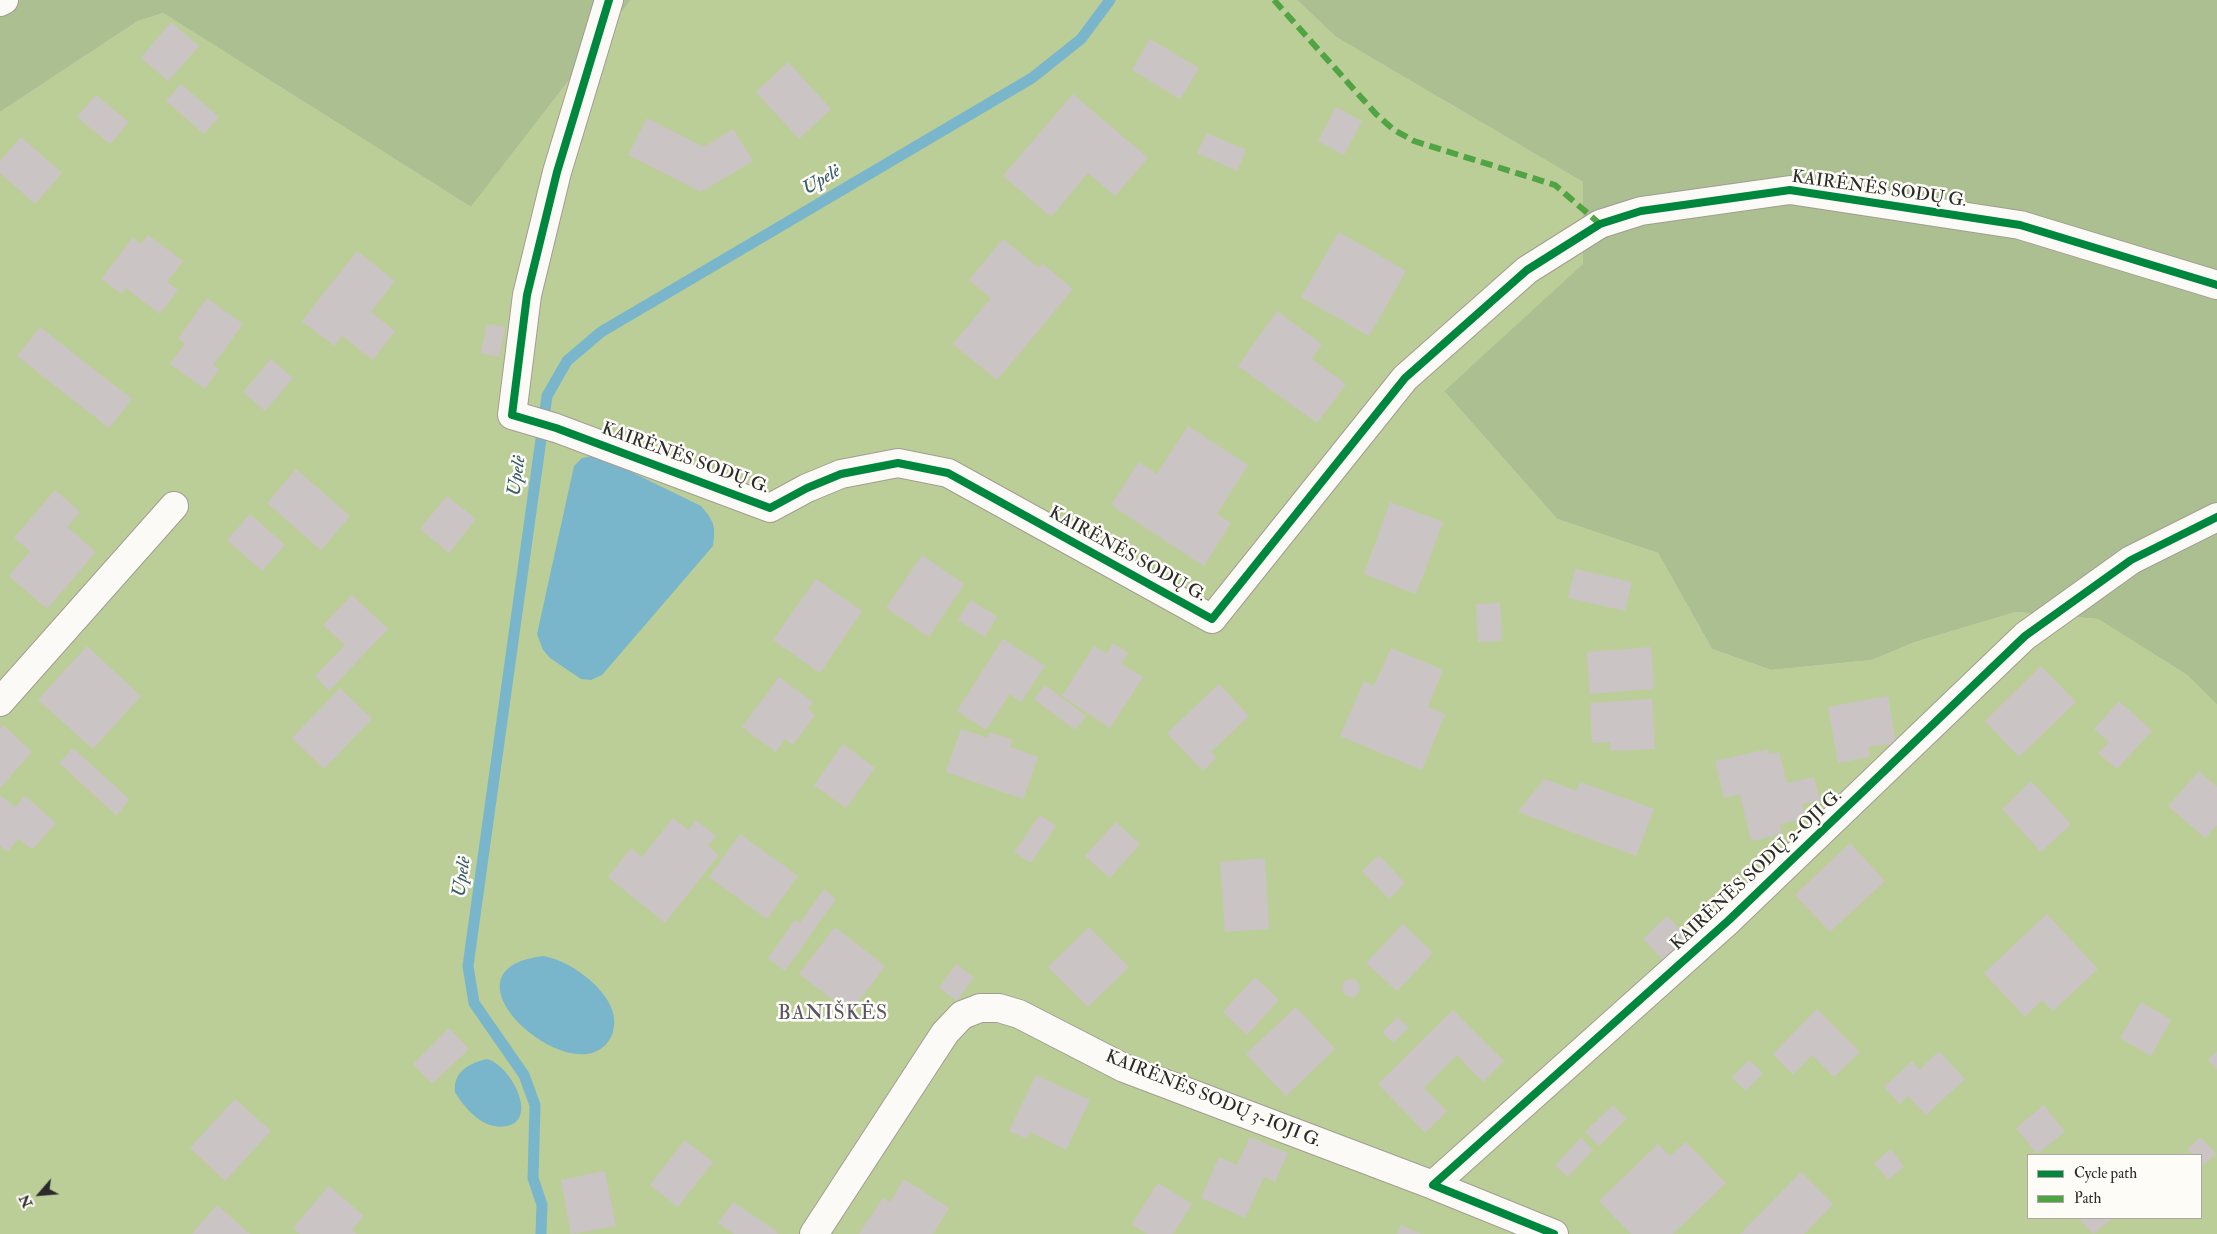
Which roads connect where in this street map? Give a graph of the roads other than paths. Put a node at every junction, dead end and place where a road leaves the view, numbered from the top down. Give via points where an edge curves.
1 (4, 0) edge
2 (609, 0) edge
3 (0, 2) edge
4 (2217, 285) edge
5 (174, 506) dead end
6 (2217, 517) edge
7 (0, 702) edge
8 (1433, 1185) junction
9 (814, 1234) edge
10 (1554, 1234) edge

1 - 3 street
2 - 4 street, KAIRĖNĖS SODŲ G. via 557,172 527,295 512,415 556,428 770,508 841,474 898,463 948,473 1212,619 1405,378 1527,270 1600,224 1642,211 1790,190 2020,225
5 - 7 street
6 - 8 street, KAIRĖNĖS SODŲ 2-OJI G. via 2131,560 2025,636 1729,920
8 - 9 street, KAIRĖNĖS SODŲ 3-IOJI G. via 1124,1068 1019,1014 999,1008 980,1008 962,1015 945,1033
8 - 10 street

